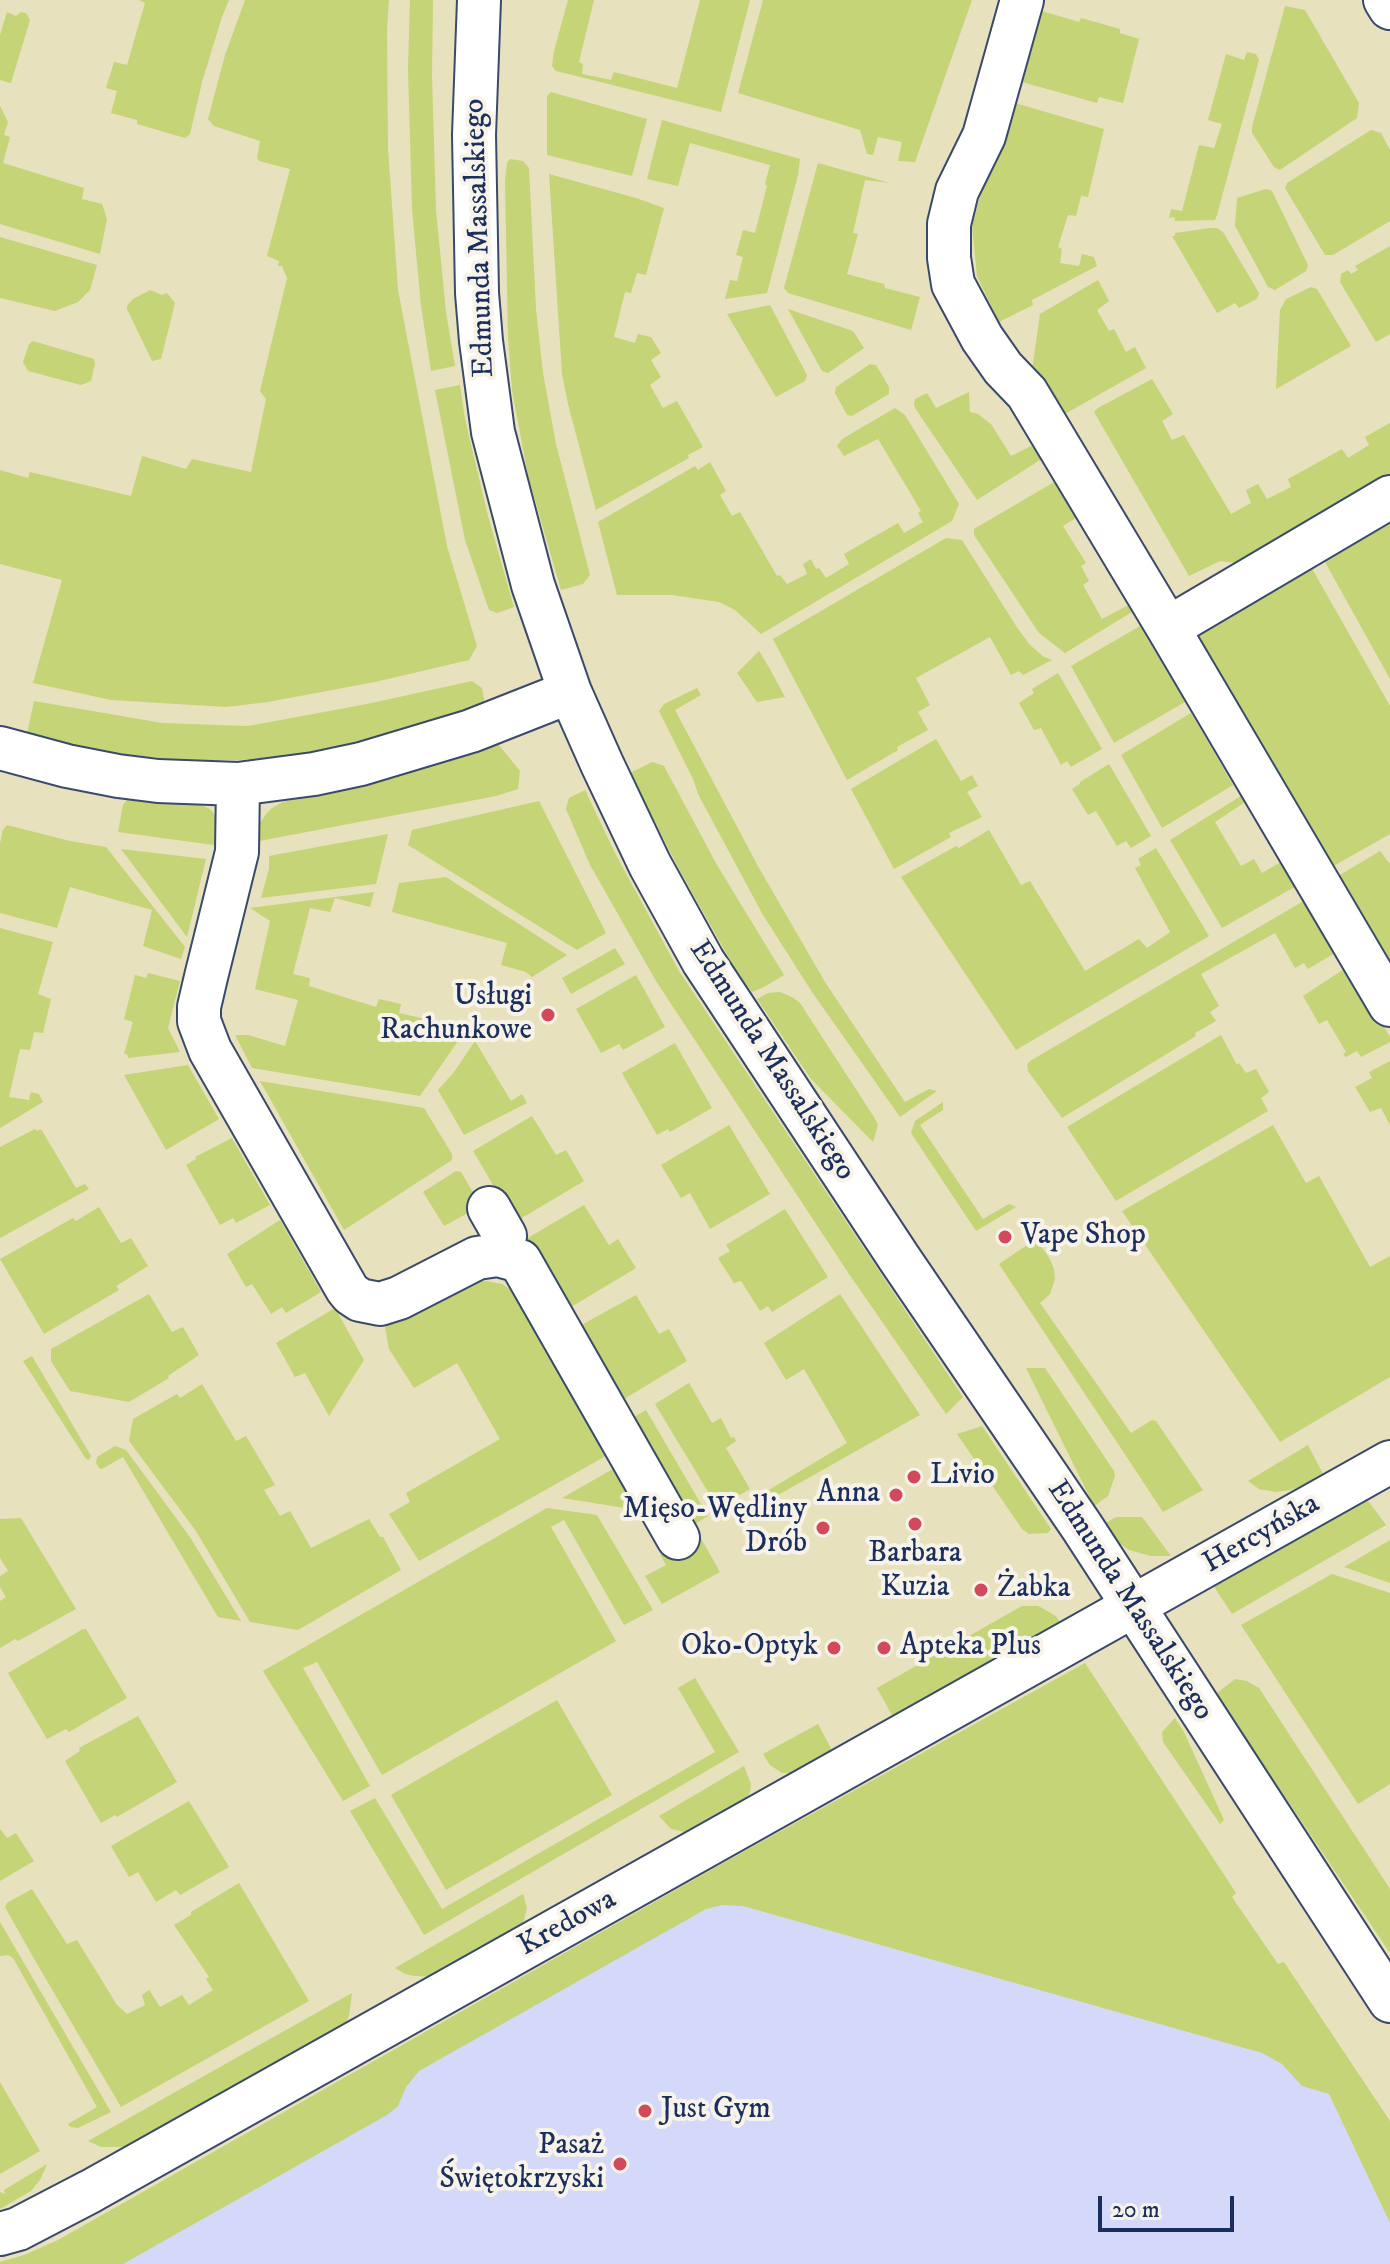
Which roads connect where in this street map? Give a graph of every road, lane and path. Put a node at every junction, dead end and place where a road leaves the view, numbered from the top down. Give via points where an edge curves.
1 (479, 0) edge
2 (1022, 0) edge
3 (1385, 0) edge
4 (1390, 8) edge
5 (1390, 497) edge
6 (1168, 628) junction
7 (570, 692) junction
8 (0, 748) edge
9 (238, 784) junction
10 (1390, 1005) edge
11 (489, 1208) dead end
12 (498, 1255) junction
13 (1390, 1462) edge
14 (678, 1538) dead end
15 (1132, 1606) junction
16 (1390, 2001) edge
17 (0, 2234) edge

1 - 7 street, Edmunda Massalskiego via 475,212 488,401 522,549
2 - 6 street via 984,136 957,191 949,224 953,284 982,338 1027,393
3 - 4 street
5 - 6 street
6 - 10 street
7 - 9 street via 504,720 361,764
7 - 15 street, Edmunda Massalskiego via 650,865 703,961
8 - 9 street via 118,776
9 - 12 street via 237,852 199,1007 210,1050 351,1294 369,1303 389,1302 477,1258
11 - 12 street via 505,1236
12 - 14 street via 520,1261
13 - 15 street, Hercyńska
15 - 16 street, Edmunda Massalskiego
15 - 17 street, Kredowa via 91,2191

